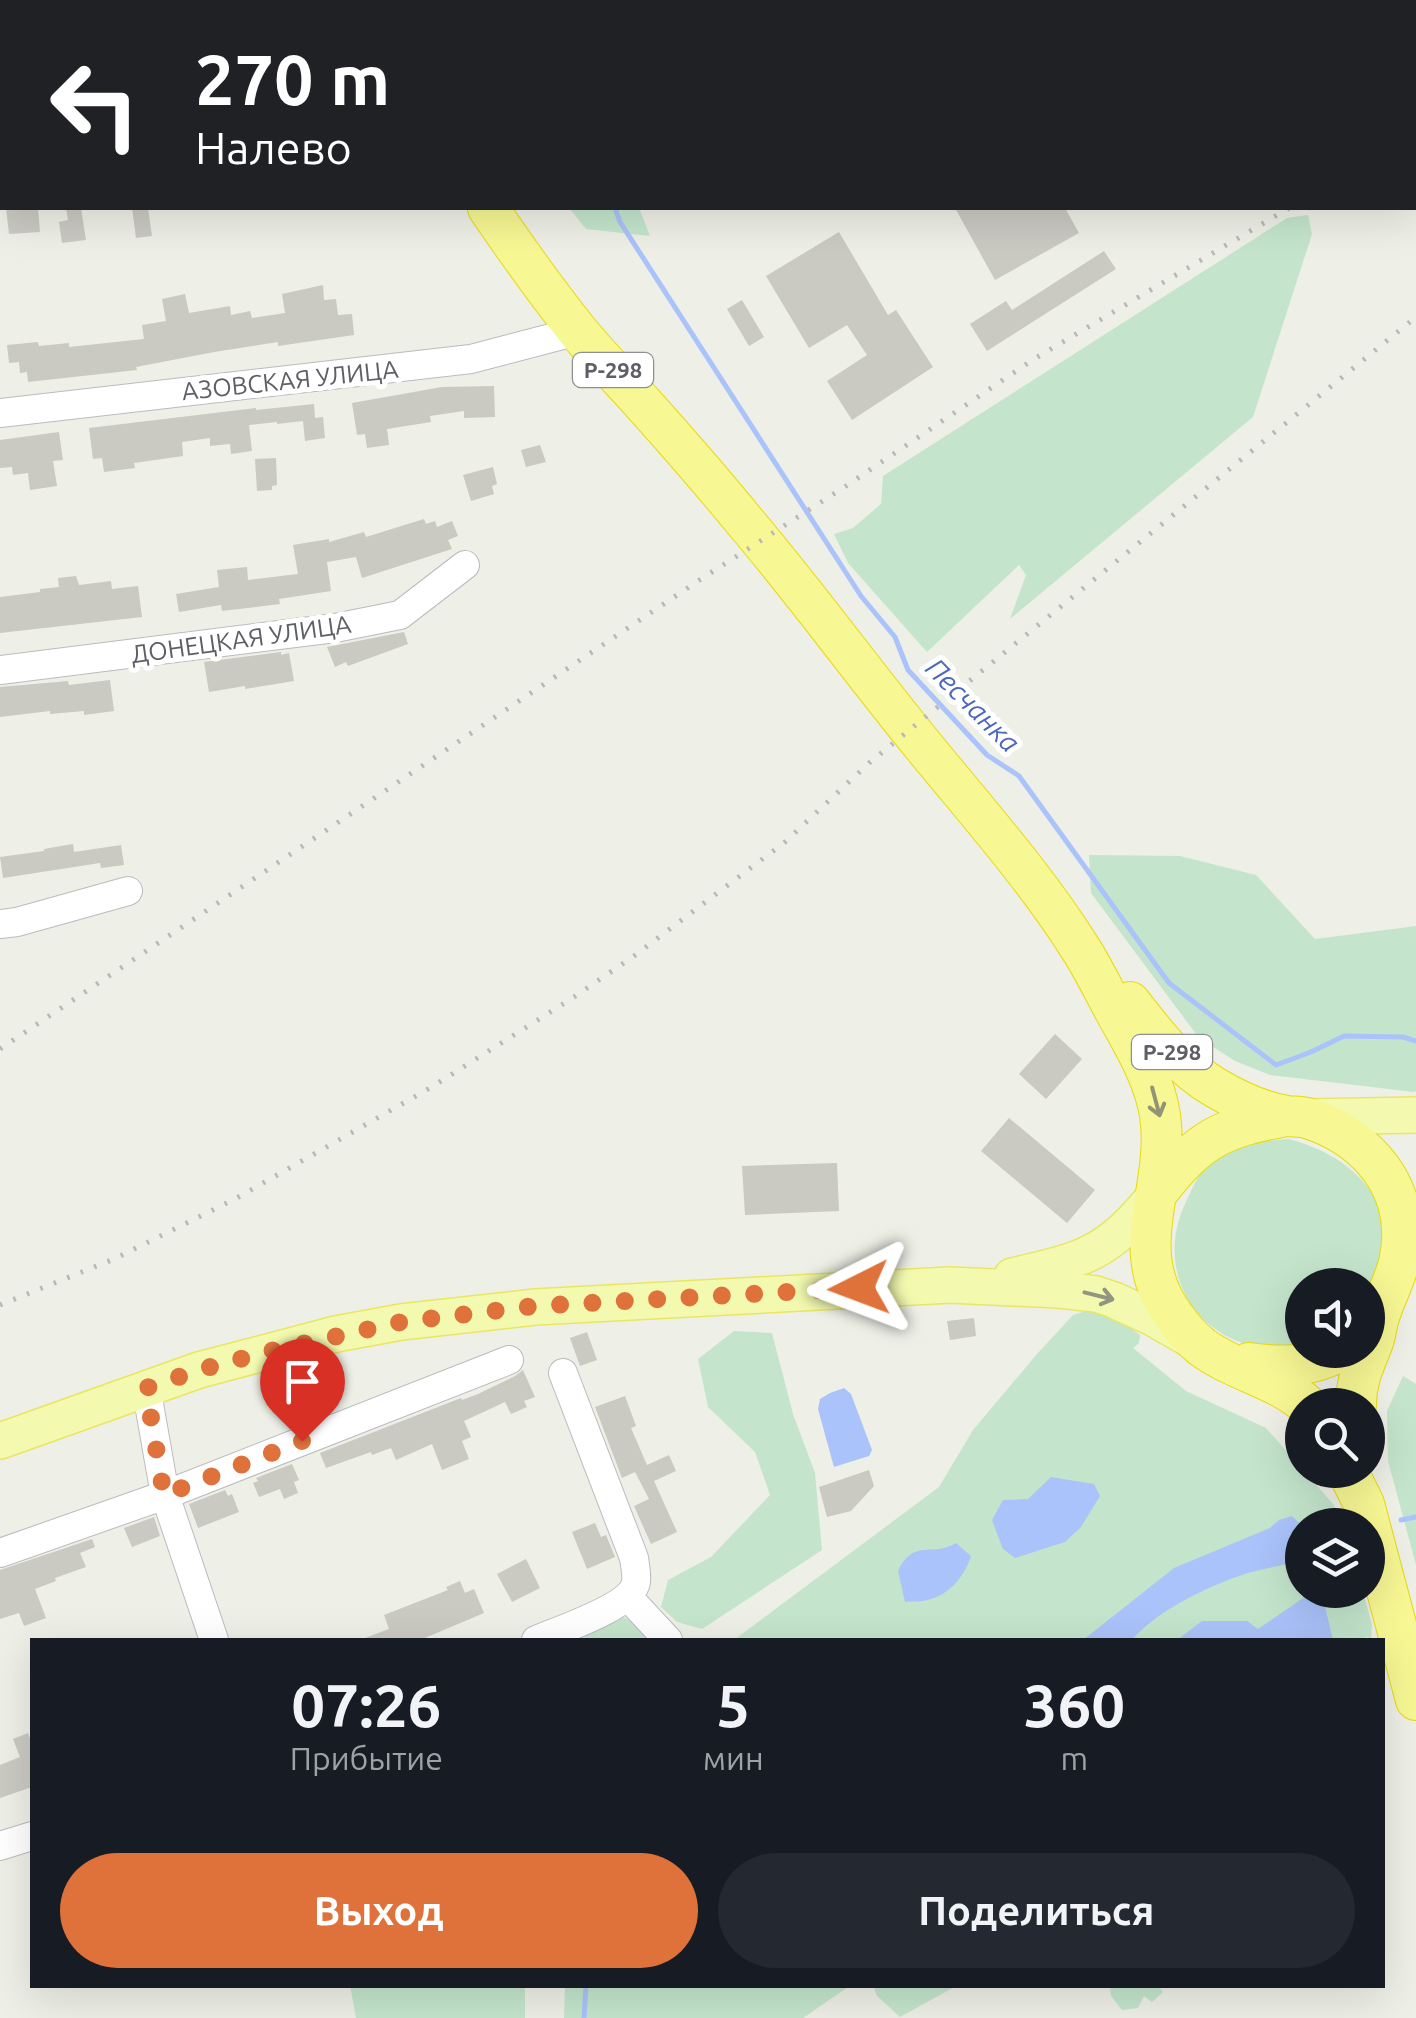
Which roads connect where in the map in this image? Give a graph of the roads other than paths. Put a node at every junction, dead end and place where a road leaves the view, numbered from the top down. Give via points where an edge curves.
1 (489, 210) edge
2 (578, 331) junction
3 (0, 413) edge
4 (465, 565) dead end
5 (0, 670) edge
6 (128, 891) dead end
7 (0, 924) edge
8 (1083, 952) junction
9 (1416, 1115) edge
10 (1296, 1116) junction
11 (1158, 1193) junction
12 (1416, 1206) edge
13 (1402, 1261) junction
14 (967, 1286) junction
15 (1385, 1298) edge
16 (1211, 1352) junction
17 (509, 1360) dead end
18 (1285, 1366) edge
19 (564, 1374) dead end
20 (146, 1388) junction
21 (1285, 1389) edge
22 (0, 1441) edge
23 (1360, 1488) edge
24 (164, 1495) junction
25 (0, 1553) edge
26 (628, 1598) junction
27 (213, 1638) edge
28 (541, 1638) edge
29 (666, 1638) edge
30 (1416, 1700) edge
31 (30, 1837) edge
32 (0, 1846) edge

1 - 2 highway, Р-298
2 - 3 street, АЗОВСКАЯ УЛИЦА via 454,361
2 - 8 highway, Р-298 via 749,526
4 - 5 street, ДОНЕЦКАЯ УЛИЦА via 400,614
6 - 7 street
8 - 10 highway, Р-298 via 1191,1071 1253,1107
8 -> 11 highway, Р-298 via 1155,1096 1162,1150
9 - 10 main road
10 - 11 highway via 1230,1129 1207,1141
10 - 13 highway, Р-298 via 1342,1132 1381,1168 1400,1210
11 - 14 main road via 1110,1242 1084,1258
11 - 16 highway, Р-298 via 1150,1224 1154,1278 1174,1316
12 - 13 main road
13 - 15 highway, Р-298
14 -> 16 main road via 1096,1294
14 - 20 main road via 535,1306 401,1322
16 - 18 highway
16 - 21 highway, Р-298
17 - 24 street
19 - 26 street via 634,1558 636,1583
20 - 22 main road
20 - 24 street
23 - 30 highway
24 - 25 street
24 - 27 street
26 - 28 street
26 - 29 street
31 - 32 street

